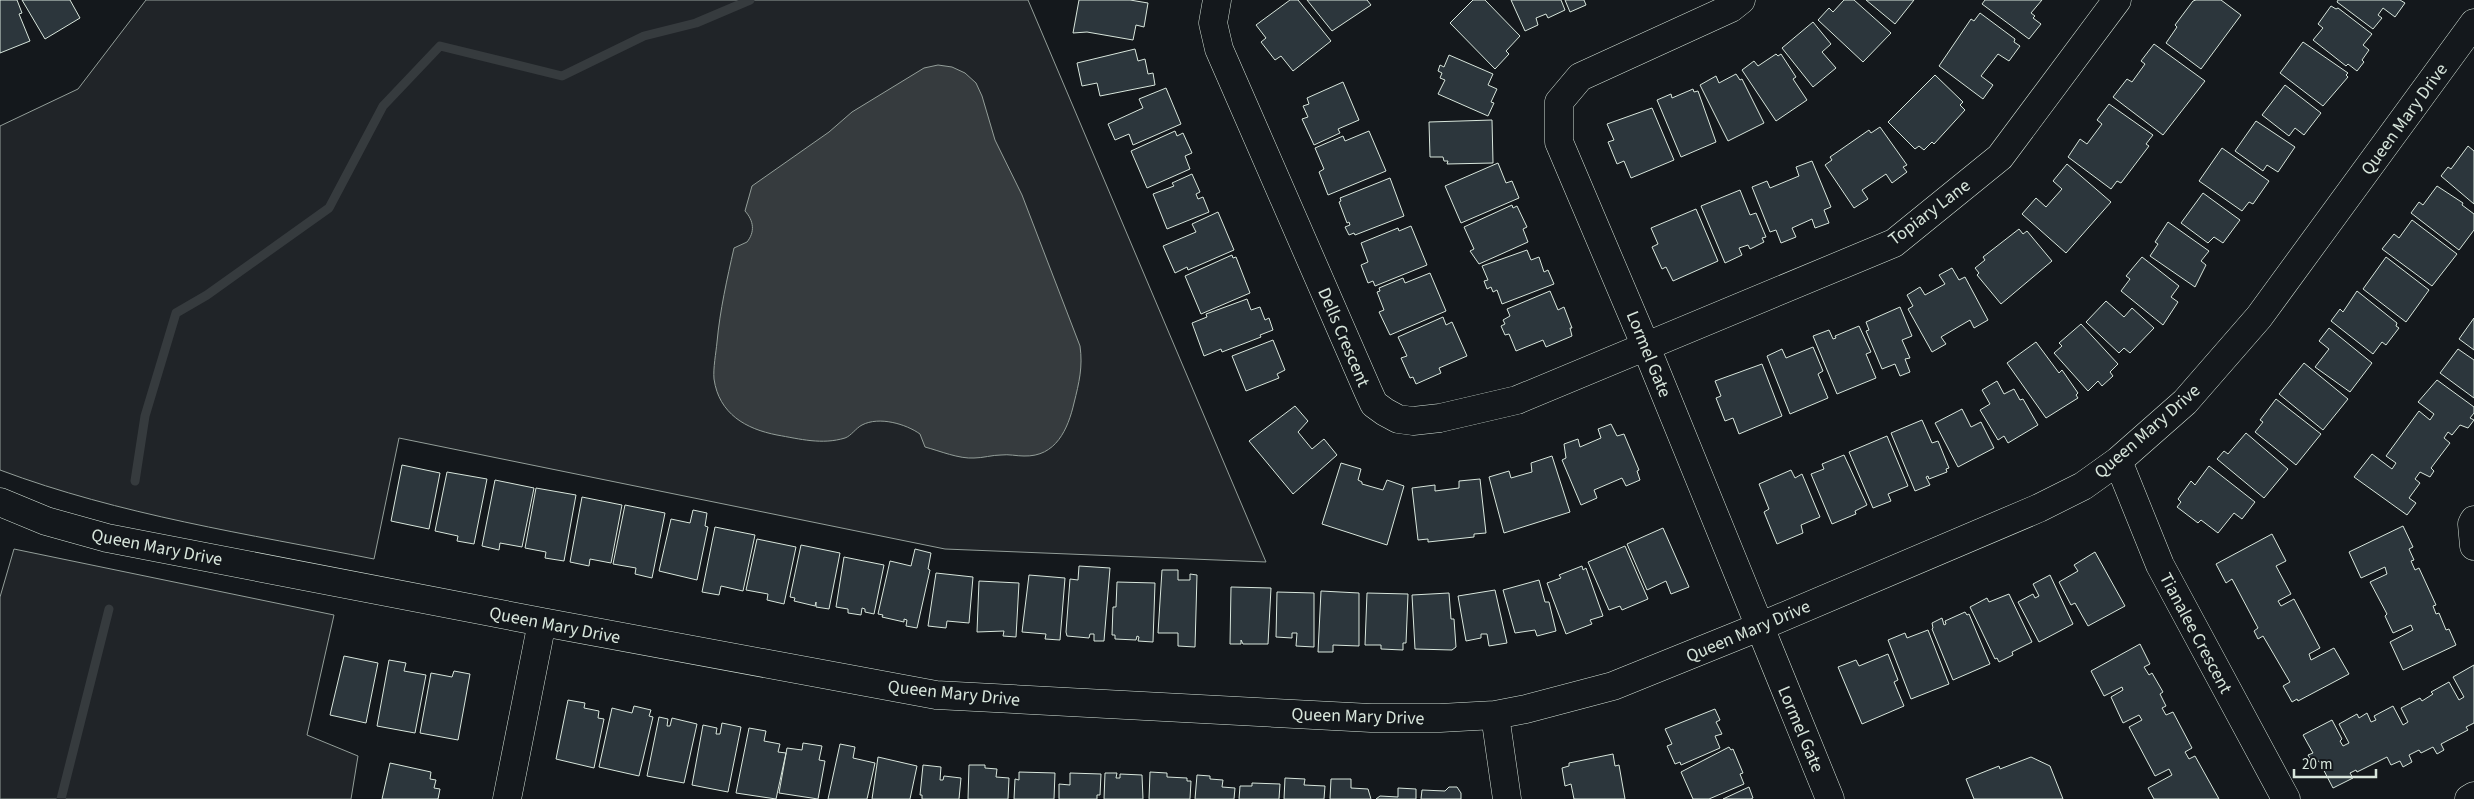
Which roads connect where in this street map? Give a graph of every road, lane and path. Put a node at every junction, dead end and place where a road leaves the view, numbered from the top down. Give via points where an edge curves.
1 (1217, 0) edge
2 (1741, 0) edge
3 (2117, 0) edge
4 (2474, 23) edge
5 (1646, 347) junction
6 (2118, 461) junction
7 (0, 502) edge
8 (2474, 520) edge
9 (2474, 546) edge
10 (542, 622) junction
11 (1758, 627) junction
12 (1495, 714) junction
13 (2474, 796) edge
14 (507, 799) edge
15 (1507, 799) edge
16 (1830, 799) edge
17 (2286, 799) edge
18 (2469, 799) edge

1 - 5 street, Dells Crescent via 1213,23 1219,49 1374,404 1398,418 1413,421 1440,418 1517,400
2 - 5 street, Lormel Gate via 1731,8 1580,77 1559,102 1559,142
3 - 5 street, Topiary Lane via 2000,157 1894,243
4 - 6 street, Queen Mary Drive via 2259,317 2185,402
5 - 11 street, Lormel Gate
6 - 11 street, Queen Mary Drive via 2083,486 2039,508
6 - 17 street, Tianalee Crescent via 2160,564
7 - 10 street, Queen Mary Drive via 46,521 107,538
8 - 9 street
10 - 12 street, Queen Mary Drive via 936,695 1371,718 1454,718
10 - 14 street
11 - 12 street, Queen Mary Drive via 1613,686
11 - 16 street, Lormel Gate
12 - 15 street
13 - 18 street

